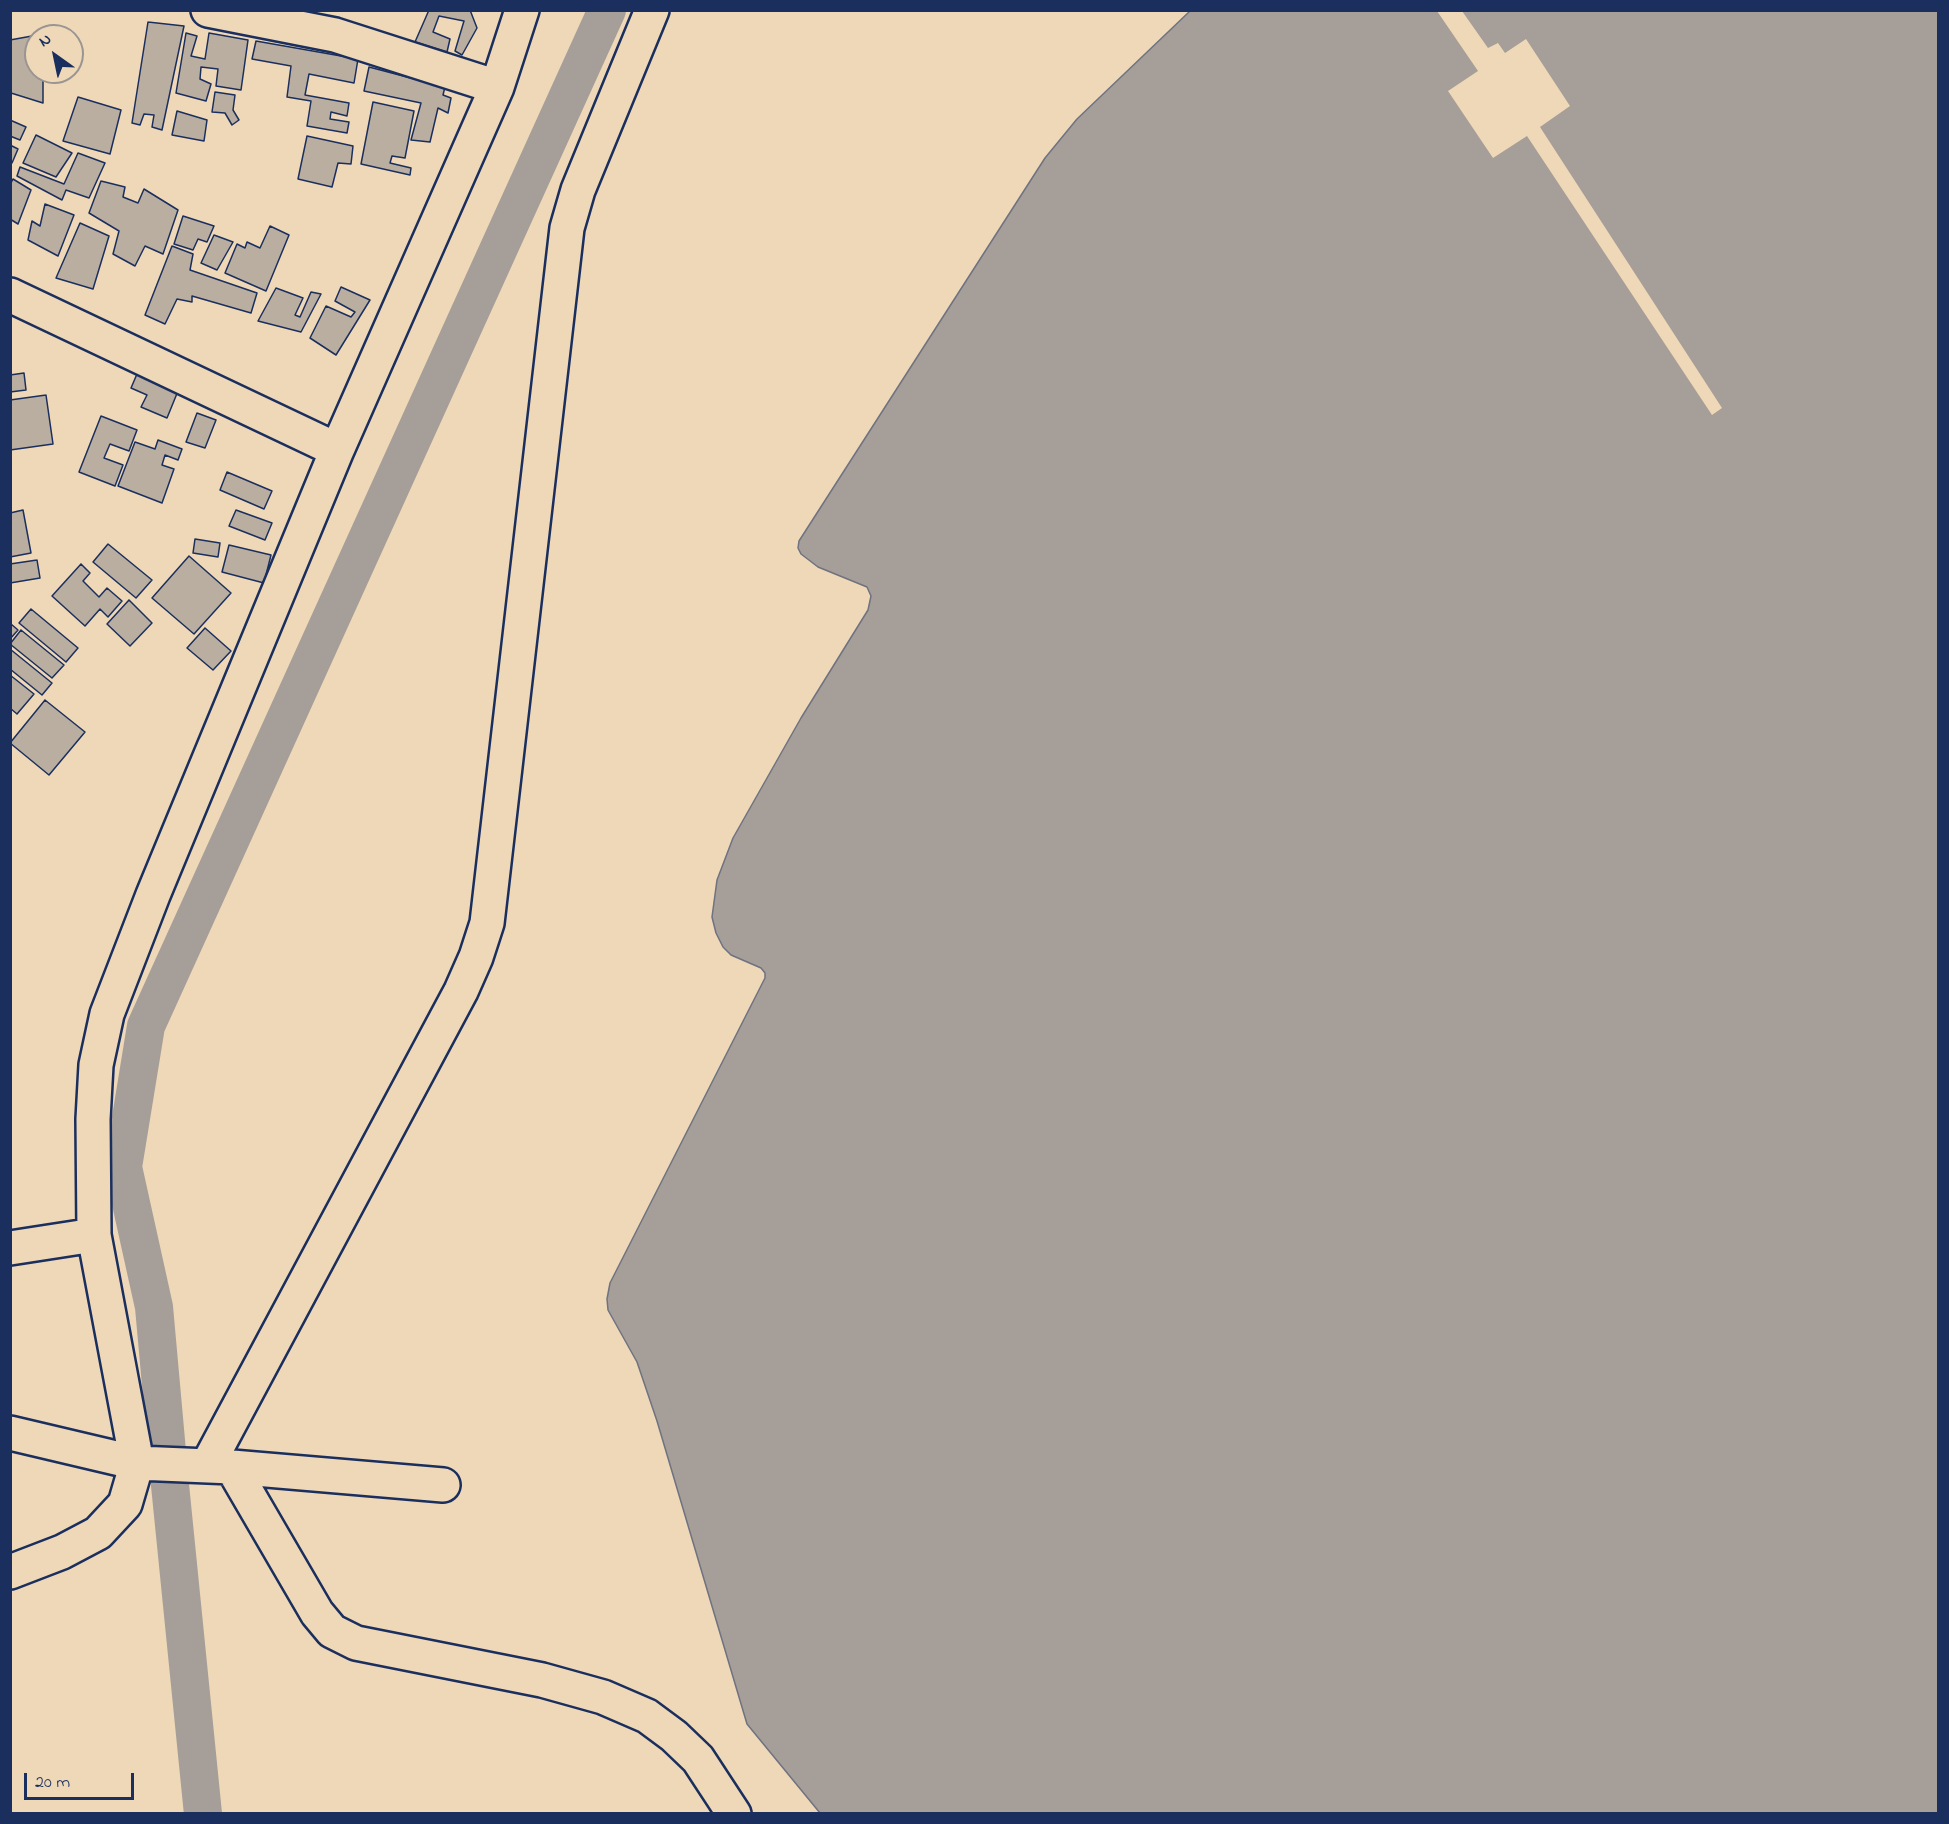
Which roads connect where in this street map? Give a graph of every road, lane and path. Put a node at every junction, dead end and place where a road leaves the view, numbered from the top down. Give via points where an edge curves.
1 (208, 10) edge
2 (522, 10) edge
3 (652, 10) edge
4 (497, 87) junction
5 (10, 295) edge
6 (337, 450) junction
7 (94, 1235) junction
8 (10, 1248) edge
9 (10, 1433) edge
10 (137, 1463) junction
11 (220, 1466) junction
12 (443, 1485) dead end
13 (10, 1572) edge
14 (734, 1814) edge

1 - 4 street via 335,35
2 - 4 street
3 - 11 street via 578,190 567,228 487,923 461,990
4 - 6 street
5 - 6 street
6 - 7 street via 153,895 108,1014 96,1065
7 - 8 street
7 - 10 street
9 - 10 street
10 - 11 street
10 - 13 street via 124,1504 98,1533
11 - 12 street
11 - 14 street via 316,1613 332,1631 356,1643 542,1680 603,1697 647,1716 698,1760

